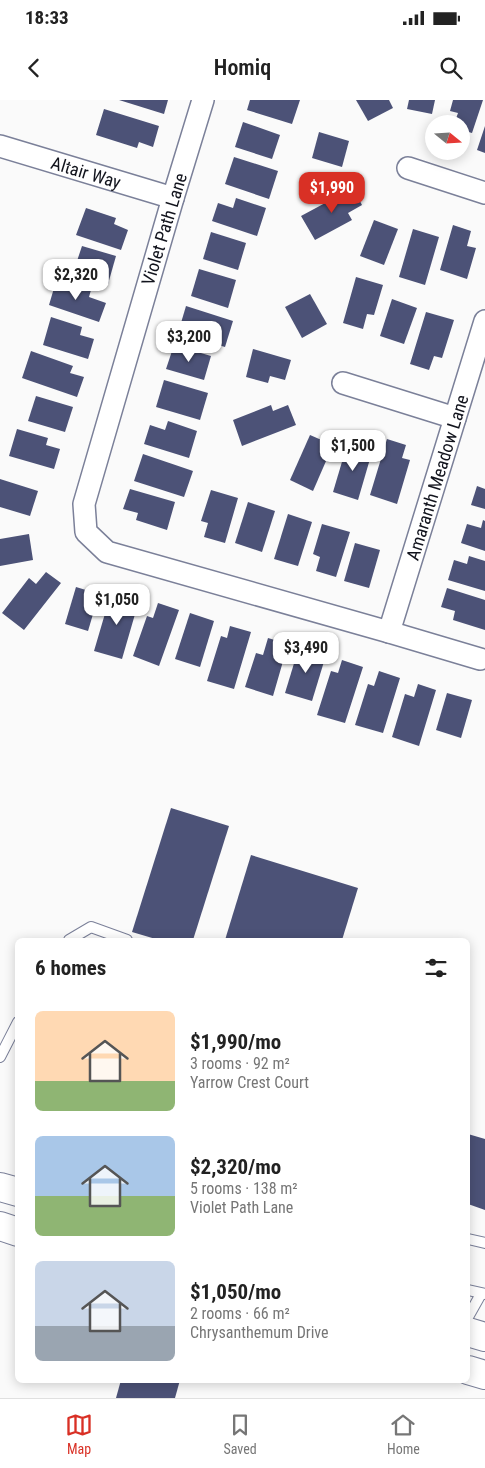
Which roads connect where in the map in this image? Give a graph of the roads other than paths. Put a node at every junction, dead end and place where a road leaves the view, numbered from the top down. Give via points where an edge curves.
1 (203, 100) edge
2 (0, 146) edge
3 (408, 168) dead end
4 (485, 193) edge
5 (173, 198) junction
6 (485, 321) edge
7 (343, 383) dead end
8 (455, 418) junction
9 (389, 632) junction
10 (480, 659) dead end
11 (73, 938) edge
12 (122, 938) edge
13 (15, 1028) edge
14 (0, 1057) edge
15 (0, 1187) edge
16 (15, 1191) edge
17 (0, 1226) edge
18 (15, 1231) edge
19 (470, 1239) edge
20 (485, 1243) edge
21 (470, 1291) edge
22 (483, 1294) edge
23 (470, 1315) edge
24 (470, 1333) edge
25 (485, 1337) edge
26 (470, 1371) edge
27 (485, 1375) edge

1 - 5 street, Violet Path Lane
2 - 5 street, Altair Way
3 - 4 street
5 - 9 street, Violet Path Lane via 84,504 86,532 107,552
6 - 8 street, Amaranth Meadow Lane
7 - 8 street
8 - 9 street, Amaranth Meadow Lane
9 - 10 street
11 - 12 lane via 92,927
13 - 14 lane
15 - 16 main road
17 - 18 main road
19 - 20 lane
21 - 22 lane
22 - 23 lane
24 - 25 main road
26 - 27 main road

